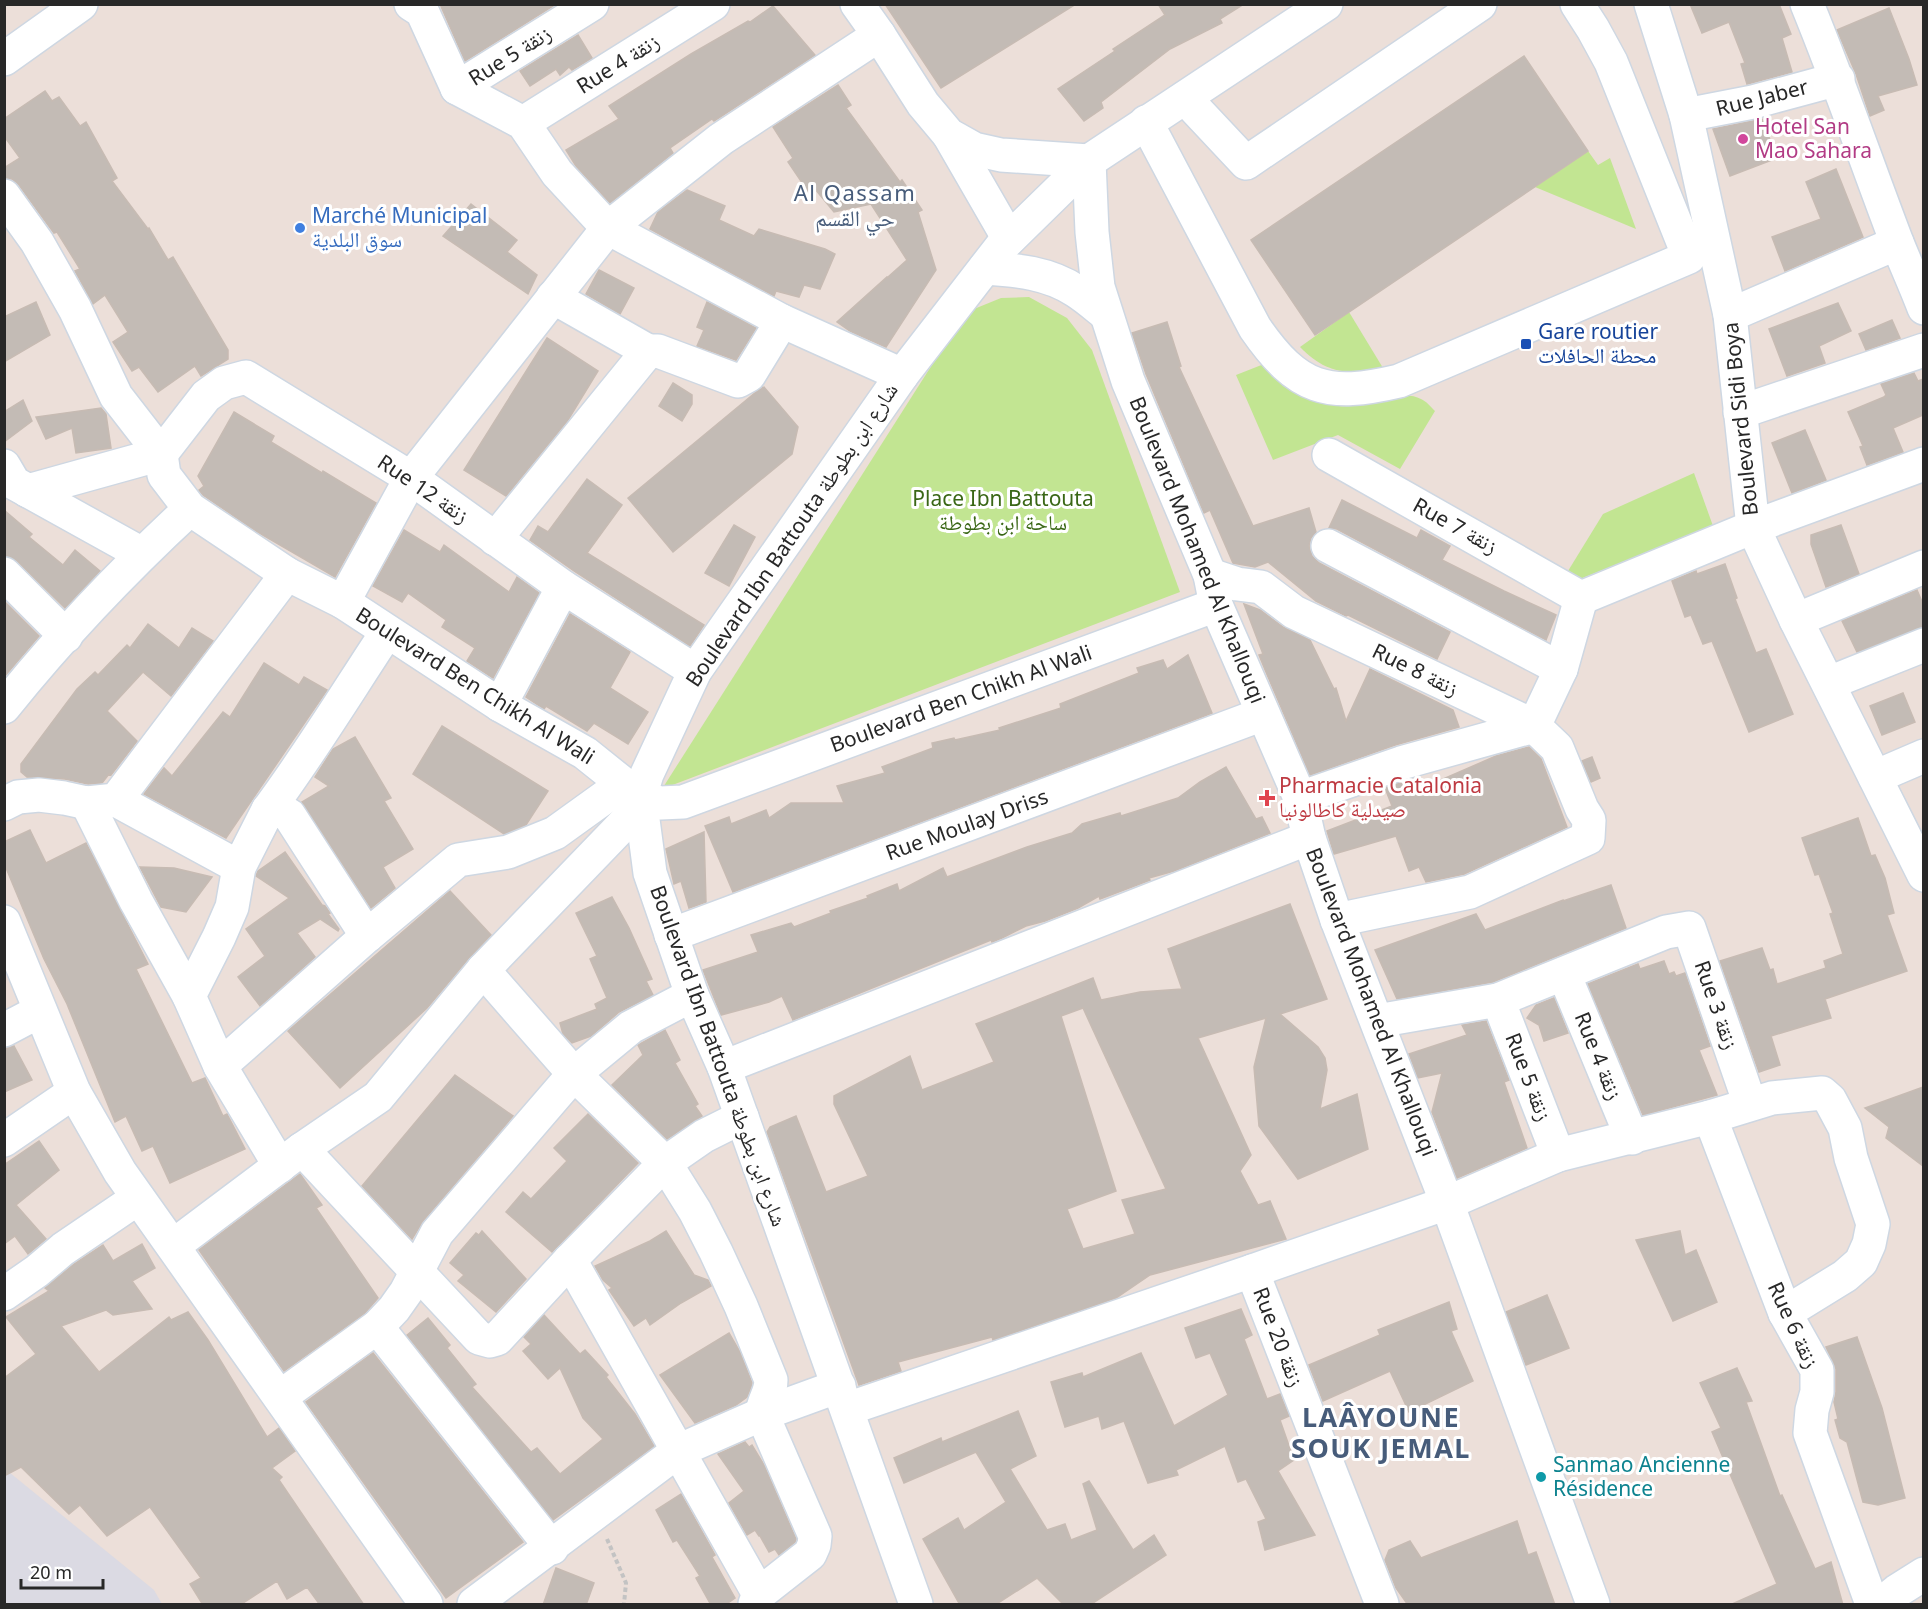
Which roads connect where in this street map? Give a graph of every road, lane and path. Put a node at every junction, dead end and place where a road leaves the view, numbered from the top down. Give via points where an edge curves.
1 (81, 4) edge
2 (411, 4) edge
3 (592, 4) edge
4 (713, 4) edge
5 (857, 4) edge
6 (1326, 4) edge
7 (1480, 4) edge
8 (1577, 4) edge
9 (1651, 4) edge
10 (1807, 4) edge
11 (879, 35) junction
12 (4, 59) edge
13 (1838, 79) junction
14 (457, 88) junction
15 (1185, 98) junction
16 (1686, 115) junction
17 (1146, 122) junction
18 (522, 123) junction
19 (950, 135) junction
20 (1089, 161) junction
21 (4, 196) edge
22 (608, 228) junction
23 (1009, 239) junction
24 (1897, 243) junction
25 (1702, 252) junction
26 (985, 268) junction
27 (1917, 269) edge
28 (553, 297) junction
29 (1923, 308) edge
30 (1106, 315) junction
31 (1730, 315) junction
32 (782, 321) junction
33 (1923, 350) edge
34 (648, 351) junction
35 (902, 375) junction
36 (1740, 412) junction
37 (161, 454) junction
38 (1329, 455) dead end
39 (1923, 464) edge
40 (4, 466) edge
41 (411, 478) junction
42 (28, 491) junction
43 (190, 509) junction
44 (1754, 527) junction
45 (495, 539) junction
46 (1328, 546) dead end
47 (142, 554) junction
48 (1923, 567) edge
49 (4, 574) edge
50 (287, 574) junction
51 (563, 587) junction
52 (1213, 590) junction
53 (1581, 598) junction
54 (343, 602) junction
55 (1796, 620) junction
56 (387, 632) junction
57 (66, 636) junction
58 (1923, 645) edge
59 (1561, 669) junction
60 (695, 672) junction
61 (1829, 683) junction
62 (500, 705) junction
63 (4, 707) edge
64 (1263, 714) junction
65 (1534, 726) junction
66 (1923, 756) edge
67 (1875, 777) junction
68 (635, 796) junction
69 (1300, 798) junction
70 (101, 801) junction
71 (4, 804) edge
72 (268, 810) junction
73 (1309, 838) junction
74 (239, 867) junction
75 (1923, 875) edge
76 (1337, 920) junction
77 (4, 922) edge
78 (671, 935) junction
79 (367, 936) junction
80 (483, 970) junction
81 (1564, 974) junction
82 (692, 995) junction
83 (189, 996) junction
84 (1498, 1000) junction
85 (40, 1011) junction
86 (1377, 1021) junction
87 (4, 1030) edge
88 (220, 1066) junction
89 (724, 1067) junction
90 (574, 1074) junction
91 (74, 1092) junction
92 (1750, 1104) junction
93 (742, 1117) junction
94 (1710, 1117) junction
95 (1632, 1138) junction
96 (4, 1140) edge
97 (1558, 1155) junction
98 (291, 1157) junction
99 (665, 1163) junction
100 (138, 1198) junction
101 (1447, 1203) junction
102 (173, 1246) junction
103 (570, 1260) junction
104 (1252, 1271) junction
105 (416, 1272) junction
106 (4, 1294) edge
107 (1785, 1313) junction
108 (377, 1327) junction
109 (280, 1397) junction
110 (843, 1397) junction
111 (762, 1414) junction
112 (678, 1451) junction
113 (597, 1513) junction
114 (552, 1548) junction
115 (1923, 1574) edge
116 (757, 1599) edge
117 (426, 1605) edge
118 (474, 1605) edge
119 (624, 1605) edge
120 (916, 1605) edge
121 (1382, 1605) edge
122 (1593, 1605) edge
123 (1872, 1605) edge
124 (1881, 1605) edge

1 - 12 street
2 - 14 street via 422,11
3 - 14 street, Rue 5 زنقة
4 - 18 street, Rue 4 زنقة
5 - 11 street
6 - 15 street, Boulevard Ibn Battouta شارع ابن بطوطة
7 - 15 street via 1246,163
8 - 25 street via 1611,62
9 - 16 street, Boulevard Sidi Boya
10 - 13 street
11 - 19 street via 923,104
11 - 22 street via 721,139
13 - 16 street, Rue Jaber
13 - 24 street
14 - 18 street
15 - 17 street, Boulevard Ibn Battouta شارع ابن بطوطة
16 - 25 street, Boulevard Sidi Boya
17 - 20 street, Boulevard Ibn Battouta شارع ابن بطوطة
17 - 25 street via 1255,328 1271,351 1311,384 1335,390 1365,389 1399,381
18 - 22 street via 556,173
19 - 20 street via 974,149 1001,155
19 - 23 street
20 - 23 street, Boulevard Ibn Battouta شارع ابن بطوطة
20 - 30 street, Boulevard Mohamed Al Khallouqi via 1098,287
21 - 37 street, Boulevard Ben Chikh Al Wali via 37,242 75,309 116,396
22 - 28 street
22 - 32 street
23 - 26 street, Boulevard Ibn Battouta شارع ابن بطوطة
24 - 27 street
24 - 31 street
25 - 31 street, Boulevard Sidi Boya
26 - 30 street via 1019,270 1050,278 1076,290
26 - 35 street, Boulevard Ibn Battouta شارع ابن بطوطة
27 - 29 street
28 - 34 street
28 - 41 street
30 - 52 street, Boulevard Mohamed Al Khallouqi via 1128,381
31 - 36 street, Boulevard Sidi Boya
32 - 34 street via 749,375 738,381 658,351
32 - 35 street
33 - 36 street
34 - 45 street
35 - 60 street, Boulevard Ibn Battouta شارع ابن بطوطة
36 - 44 street, Boulevard Sidi Boya
37 - 41 street, Rue 12 زنقة via 206,396 224,383 246,377
37 - 42 street
37 - 43 street, Boulevard Ben Chikh Al Wali via 164,475
38 - 53 street, Rue 7 زنقة
39 - 44 street
40 - 42 street via 14,483
41 - 45 street, Rue 12 زنقة
41 - 54 street
42 - 47 street
43 - 47 street
43 - 50 street, Boulevard Ben Chikh Al Wali
44 - 53 street
44 - 55 street, Boulevard Sidi Boya
45 - 51 street, Rue 12 زنقة
46 - 59 street
47 - 57 street
48 - 55 street
49 - 57 street
50 - 54 street, Boulevard Ben Chikh Al Wali
50 - 70 street
51 - 60 street, Rue 12 زنقة
51 - 62 street
52 - 64 street, Boulevard Mohamed Al Khallouqi
52 - 65 street, Rue 8 زنقة via 1237,584 1261,587 1294,612
52 - 68 street, Boulevard Ben Chikh Al Wali via 683,802 660,803
53 - 59 street
54 - 56 street, Boulevard Ben Chikh Al Wali
55 - 61 street, Boulevard Sidi Boya
56 - 62 street, Boulevard Ben Chikh Al Wali
56 - 72 street
57 - 63 street
58 - 61 street
59 - 65 street
60 - 68 street, Boulevard Ibn Battouta شارع ابن بطوطة
61 - 67 street, Boulevard Sidi Boya
62 - 68 street, Boulevard Ben Chikh Al Wali via 585,753
64 - 69 street, Boulevard Mohamed Al Khallouqi
64 - 78 street, Rue Moulay Driss
65 - 69 street via 1401,763
65 - 76 street, Rue 8 زنقة via 1557,748 1589,820 1588,838 1470,892
66 - 67 street
67 - 75 street, Boulevard Sidi Boya
68 - 78 street, Boulevard Ibn Battouta شارع ابن بطوطة via 650,873
68 - 79 street via 508,852 458,860
68 - 80 street
69 - 73 street, Boulevard Mohamed Al Khallouqi
70 - 71 street via 39,795 18,797
70 - 74 street
70 - 83 street via 136,901
72 - 74 street
72 - 79 street via 289,815
73 - 76 street, Boulevard Mohamed Al Khallouqi
73 - 89 street
74 - 83 street via 232,907
76 - 86 street, Boulevard Mohamed Al Khallouqi
77 - 85 street
78 - 82 street, Boulevard Ibn Battouta شارع ابن بطوطة
79 - 88 street
80 - 90 street
80 - 98 street via 378,1097
81 - 84 street
81 - 92 street, Rue 3 زنقة via 1666,932 1689,928
81 - 95 street, Rue 4 زنقة
82 - 89 street, Boulevard Ibn Battouta شارع ابن بطوطة
82 - 90 street via 631,1027
83 - 88 street
84 - 86 street
84 - 97 street, Rue 5 زنقة
85 - 87 street
85 - 91 street
86 - 101 street, Boulevard Mohamed Al Khallouqi
88 - 98 street
89 - 93 street, Boulevard Ibn Battouta شارع ابن بطوطة
90 - 99 street
90 - 105 street via 437,1233
91 - 96 street
91 - 100 street
92 - 94 street
92 - 107 street via 1822,1093 1830,1100 1845,1128 1873,1224 1861,1262
93 - 99 street
93 - 110 street, Boulevard Ibn Battouta شارع ابن بطوطة
94 - 95 street
94 - 107 street, Rue 6 زنقة
95 - 97 street
97 - 101 street
98 - 102 street
98 - 105 street
99 - 103 street
99 - 111 street via 716,1252 771,1380
100 - 102 street
100 - 106 street
101 - 104 street
101 - 122 street, Boulevard Mohamed Al Khallouqi
102 - 109 street
103 - 105 street via 497,1339 490,1341 479,1338
103 - 112 street
104 - 110 street
104 - 121 street, Rue 20 زنقة
105 - 108 street via 394,1309
107 - 123 street, Rue 6 زنقة via 1817,1370 1810,1433
108 - 109 street
108 - 114 street
109 - 117 street
110 - 111 street
110 - 120 street, Boulevard Ibn Battouta شارع ابن بطوطة
111 - 112 street
111 - 116 street via 815,1536 810,1554
112 - 113 street
112 - 116 street
113 - 114 street
113 - 119 path via 626,1583
114 - 118 street
115 - 124 street

